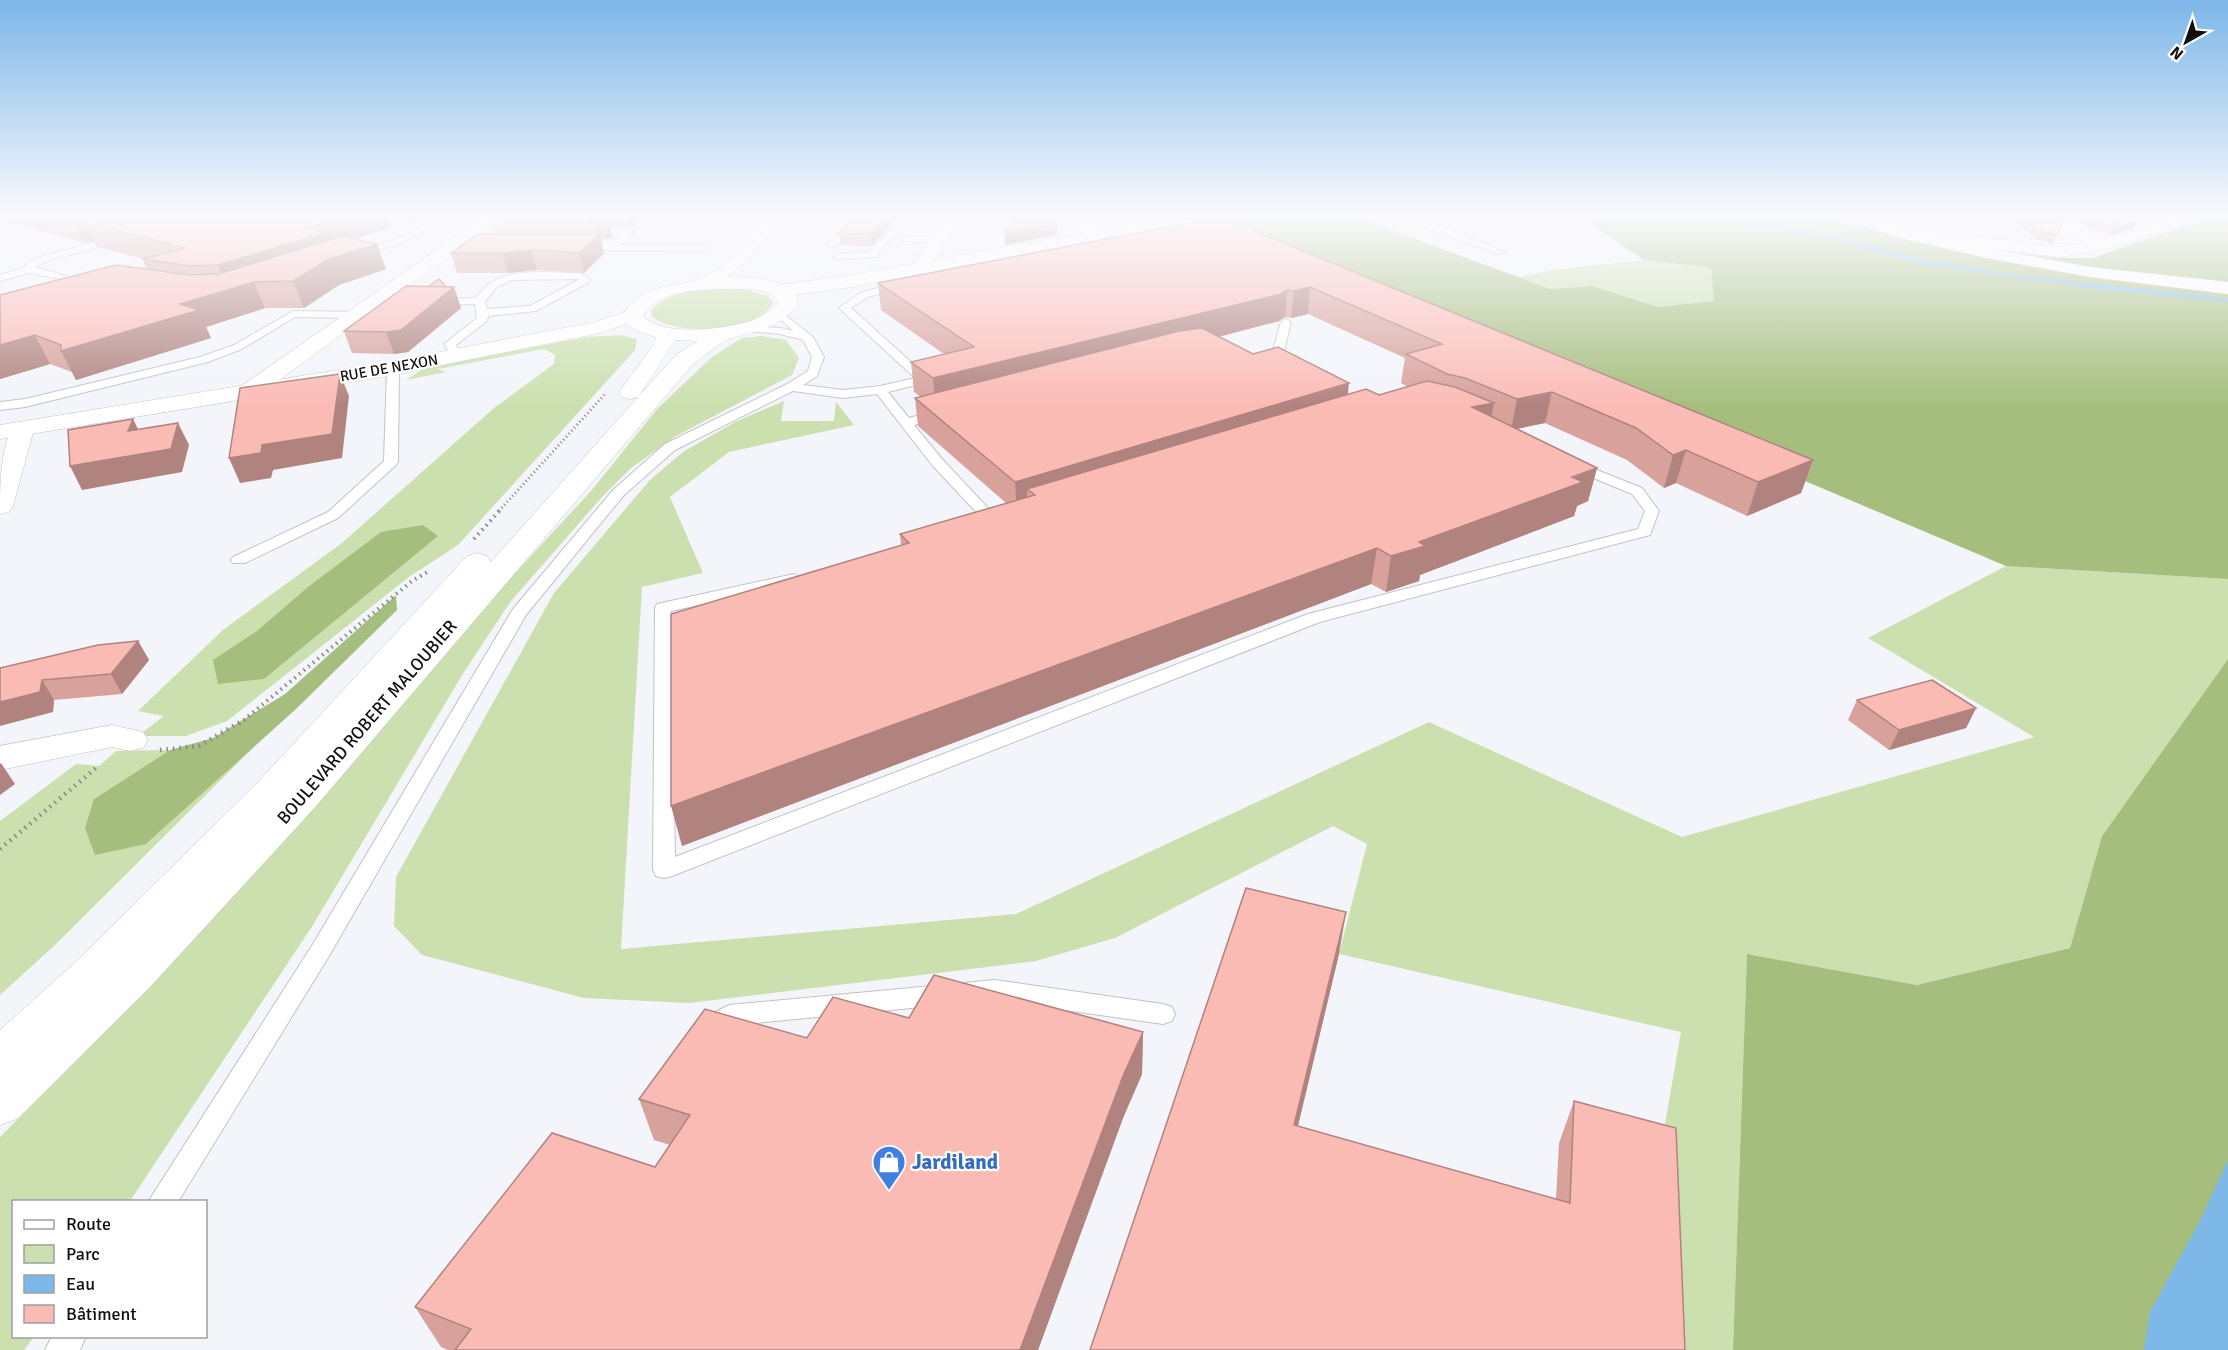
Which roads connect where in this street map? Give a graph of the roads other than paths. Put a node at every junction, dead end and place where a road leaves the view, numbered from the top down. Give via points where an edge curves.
1 (411, 280) edge
2 (500, 280) edge
3 (585, 280) edge
4 (711, 280) edge
5 (761, 280) edge
6 (858, 280) edge
7 (907, 280) edge
8 (2159, 280) edge
9 (702, 284) junction
10 (2228, 288) edge
11 (779, 299) junction
12 (891, 299) edge
13 (480, 301) junction
14 (855, 301) junction
15 (376, 302) junction
16 (399, 302) edge
17 (422, 302) edge
18 (482, 313) junction
19 (358, 315) junction
20 (1287, 322) dead end
21 (647, 325) junction
22 (736, 331) junction
23 (809, 339) junction
24 (457, 355) junction
25 (296, 360) junction
26 (1275, 361) edge
27 (393, 368) junction
28 (305, 382) junction
29 (791, 387) junction
30 (880, 390) junction
31 (248, 392) junction
32 (0, 406) edge
33 (951, 411) edge
34 (906, 423) junction
35 (11, 431) edge
36 (1562, 459) edge
37 (0, 506) edge
38 (996, 526) edge
39 (239, 560) dead end
40 (813, 575) edge
41 (130, 740) road end
42 (0, 758) edge
43 (1163, 1014) dead end
44 (694, 1037) edge
45 (0, 1059) edge
46 (0, 1104) edge
47 (163, 1200) edge

1 - 15 main road
2 - 13 lane
3 - 18 lane via 532,309
4 - 9 main road
5 - 11 main road
6 - 11 main road
7 - 14 lane
8 - 10 main road
9 - 11 main road via 726,283
9 - 21 main road via 654,297 637,307
11 - 22 main road
11 - 23 lane
12 - 14 lane
13 - 17 lane
13 - 18 lane
14 - 30 lane via 844,308 924,379
15 - 16 lane
15 - 19 main road
18 - 24 lane via 483,319 450,344
19 - 25 main road
19 - 32 lane via 293,314 238,346 204,360
20 - 26 lane
21 - 22 main road, RUE DE NEXON via 684,335
21 - 24 main road, RUE DE NEXON via 600,327
21 - 45 main road, BOULEVARD ROBERT MALOUBIER via 663,346 640,382 273,789 94,971
22 - 23 lane via 781,331
22 - 46 main road, BOULEVARD ROBERT MALOUBIER via 685,359 304,796 134,975
23 - 29 lane via 818,357 813,373
24 - 27 main road, RUE DE NEXON
25 - 28 main road
25 - 31 main road
27 - 28 main road, RUE DE NEXON
27 - 39 lane via 391,462 333,515
28 - 31 main road, RUE DE NEXON
29 - 30 lane via 843,394
29 - 47 lane via 670,447 618,493 519,614 321,950
30 - 34 lane
31 - 35 main road, RUE DE NEXON
33 - 34 lane
34 - 38 lane
35 - 37 main road
36 - 40 lane via 1638,491 1652,511 1645,532 1314,618 664,870 663,609
41 - 42 main road via 112,736
43 - 44 lane via 995,990 729,1015

